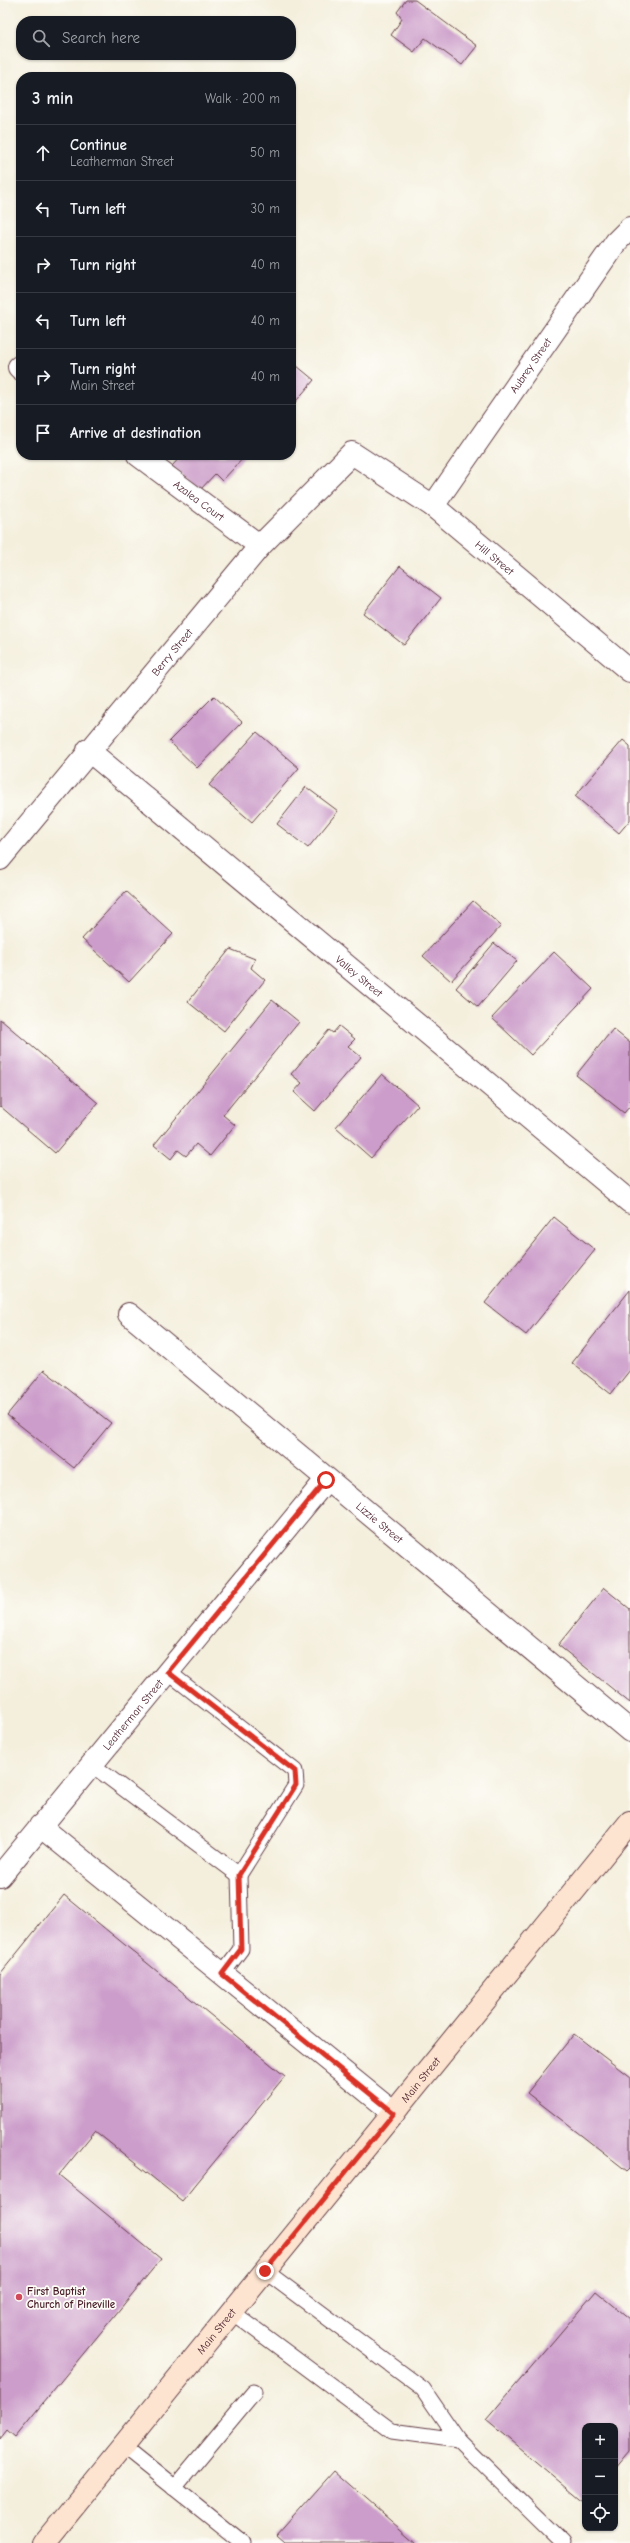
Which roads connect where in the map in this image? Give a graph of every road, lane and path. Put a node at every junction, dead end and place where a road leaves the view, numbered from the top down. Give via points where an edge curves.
1 (630, 228) edge
2 (352, 453) joint
3 (145, 460) edge
4 (433, 506) junction
5 (260, 546) junction
6 (630, 671) edge
7 (88, 750) junction
8 (0, 859) edge
9 (630, 1202) edge
10 (129, 1314) dead end
11 (326, 1480) junction
12 (168, 1672) junction
13 (630, 1731) edge
14 (91, 1764) junction
15 (630, 1822) edge
16 (40, 1826) junction
17 (239, 1875) junction
18 (0, 1876) edge
19 (222, 1974) junction
20 (394, 2113) junction
21 (265, 2271) junction
22 (232, 2312) junction
23 (254, 2392) dead end
24 (458, 2440) junction
25 (122, 2446) junction
26 (174, 2488) junction
27 (44, 2543) edge
28 (243, 2543) edge
29 (564, 2543) edge

1 - 4 street, Aubrey Street via 616,242
2 - 4 street, Hill Street
2 - 5 street, Berry Street
3 - 5 street, Azalea Court
4 - 6 street, Hill Street
5 - 7 street, Berry Street
7 - 8 street, Berry Street
7 - 9 street, Valley Street
10 - 11 street, Lizzie Street
11 - 12 street, Leatherman Street
11 - 13 street, Lizzie Street
12 - 14 street, Leatherman Street
12 - 17 lane via 295,1771 296,1785
14 - 16 street, Leatherman Street
14 - 17 lane
15 - 20 main road, Main Street
16 - 18 street, Leatherman Street
16 - 19 street
17 - 19 lane via 241,1949
19 - 20 street
20 - 21 main road, Main Street
21 - 22 main road, Main Street
21 - 24 lane via 423,2389
22 - 24 lane via 392,2431
22 - 25 main road, Main Street
23 - 26 lane
24 - 29 lane
25 - 26 lane
25 - 27 main road, Main Street
26 - 28 lane

